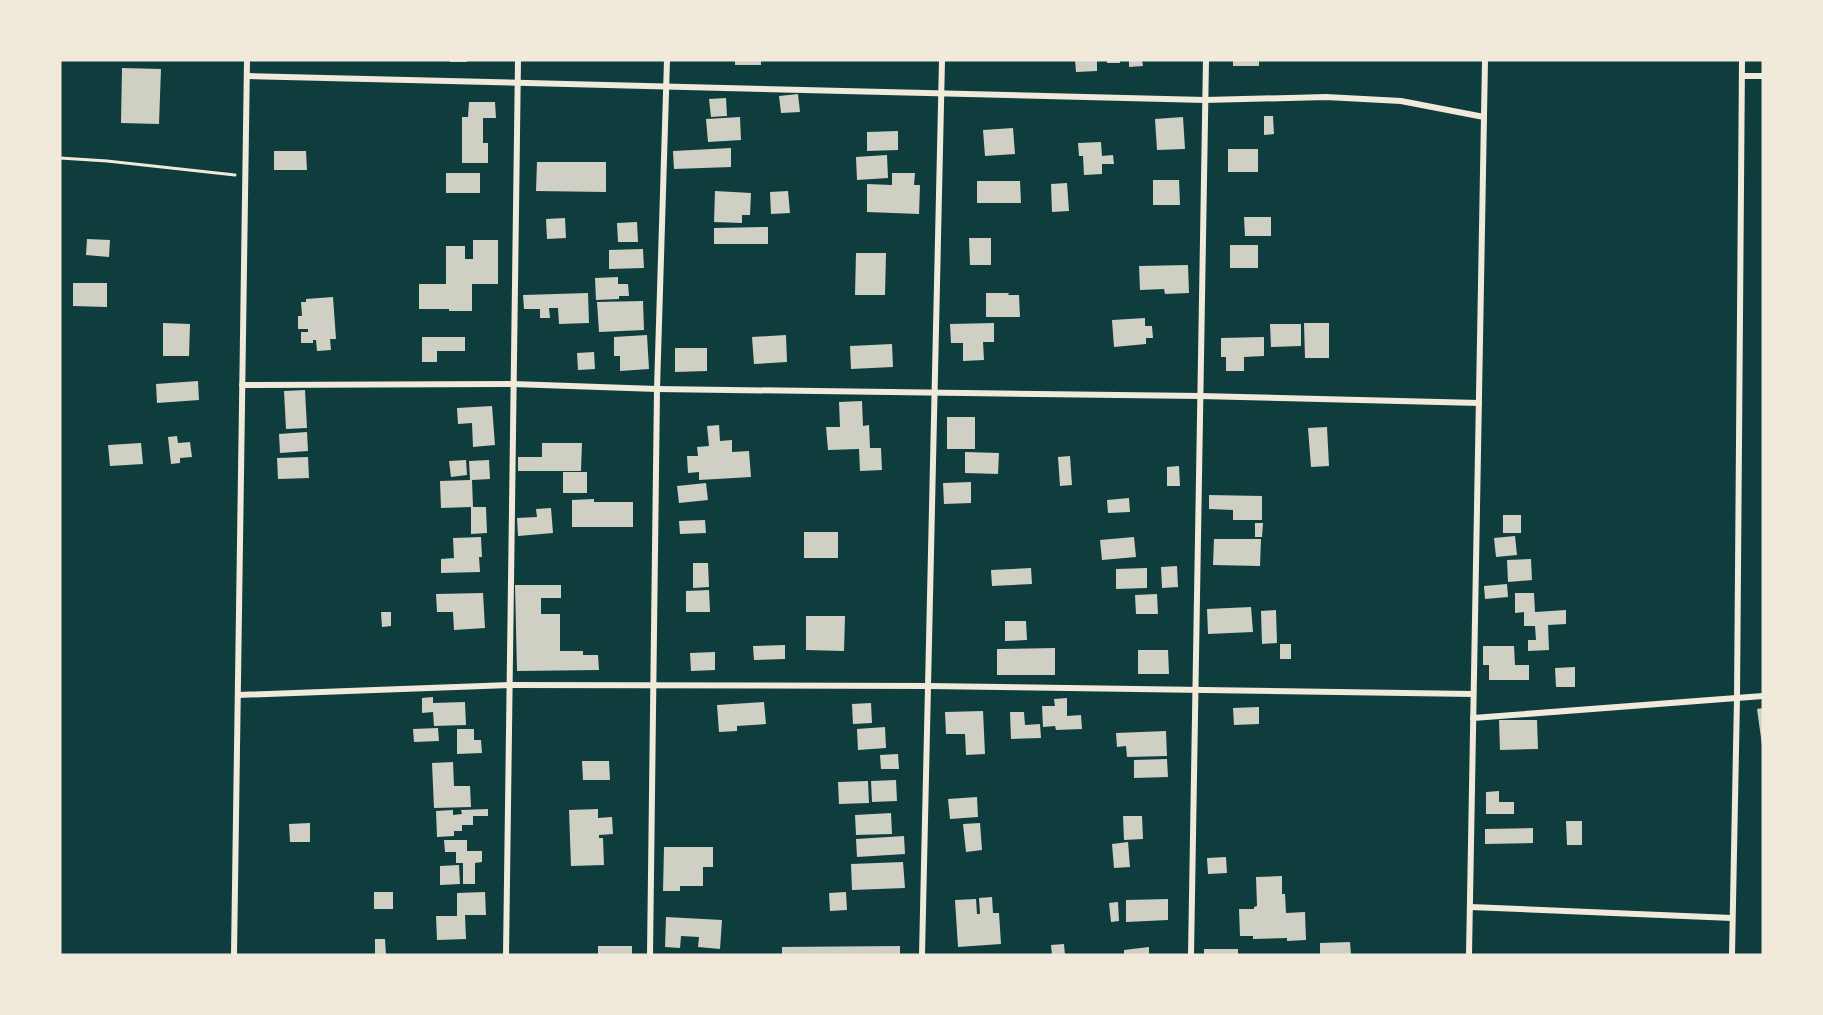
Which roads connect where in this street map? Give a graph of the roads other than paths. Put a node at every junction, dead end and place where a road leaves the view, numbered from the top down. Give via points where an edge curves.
1 (247, 60) edge
2 (518, 60) edge
3 (667, 60) edge
4 (942, 60) edge
5 (1206, 60) edge
6 (1485, 60) edge
7 (1742, 60) edge
8 (247, 75) junction
9 (1742, 76) junction
10 (1763, 76) edge
11 (517, 82) junction
12 (667, 86) junction
13 (942, 94) junction
14 (1205, 100) junction
15 (1484, 117) junction
16 (513, 384) junction
17 (242, 385) junction
18 (657, 390) junction
19 (935, 393) junction
20 (1200, 396) junction
21 (1479, 403) junction
22 (510, 685) junction
23 (654, 686) junction
24 (929, 686) junction
25 (1195, 690) junction
26 (1473, 694) junction
27 (238, 695) junction
28 (1763, 696) edge
29 (1737, 698) junction
30 (1473, 718) junction
31 (1470, 907) junction
32 (1732, 918) junction
33 (234, 955) edge
34 (506, 955) edge
35 (650, 955) edge
36 (922, 955) edge
37 (1191, 955) edge
38 (1469, 955) edge
39 (1732, 955) edge

1 - 8 street
2 - 11 street
3 - 12 street
4 - 13 street
5 - 14 street
6 - 15 street
7 - 9 street
8 - 11 street
8 - 17 street
9 - 10 street
9 - 29 street
11 - 12 street
11 - 16 street
12 - 13 street
12 - 18 street
13 - 14 street
13 - 19 street
14 - 15 street via 1401,101
14 - 20 street
15 - 21 street
16 - 17 street
16 - 18 street
16 - 22 street
17 - 27 street
18 - 19 street
18 - 23 street
19 - 20 street
19 - 24 street
20 - 21 street
20 - 25 street
21 - 26 street
22 - 23 street
22 - 27 street
22 - 34 street
23 - 24 street
23 - 35 street
24 - 25 street
24 - 36 street
25 - 26 street
25 - 37 street
26 - 30 street
27 - 33 street
28 - 29 street
29 - 30 street
29 - 32 street
30 - 31 street
31 - 32 street
31 - 38 street
32 - 39 street

